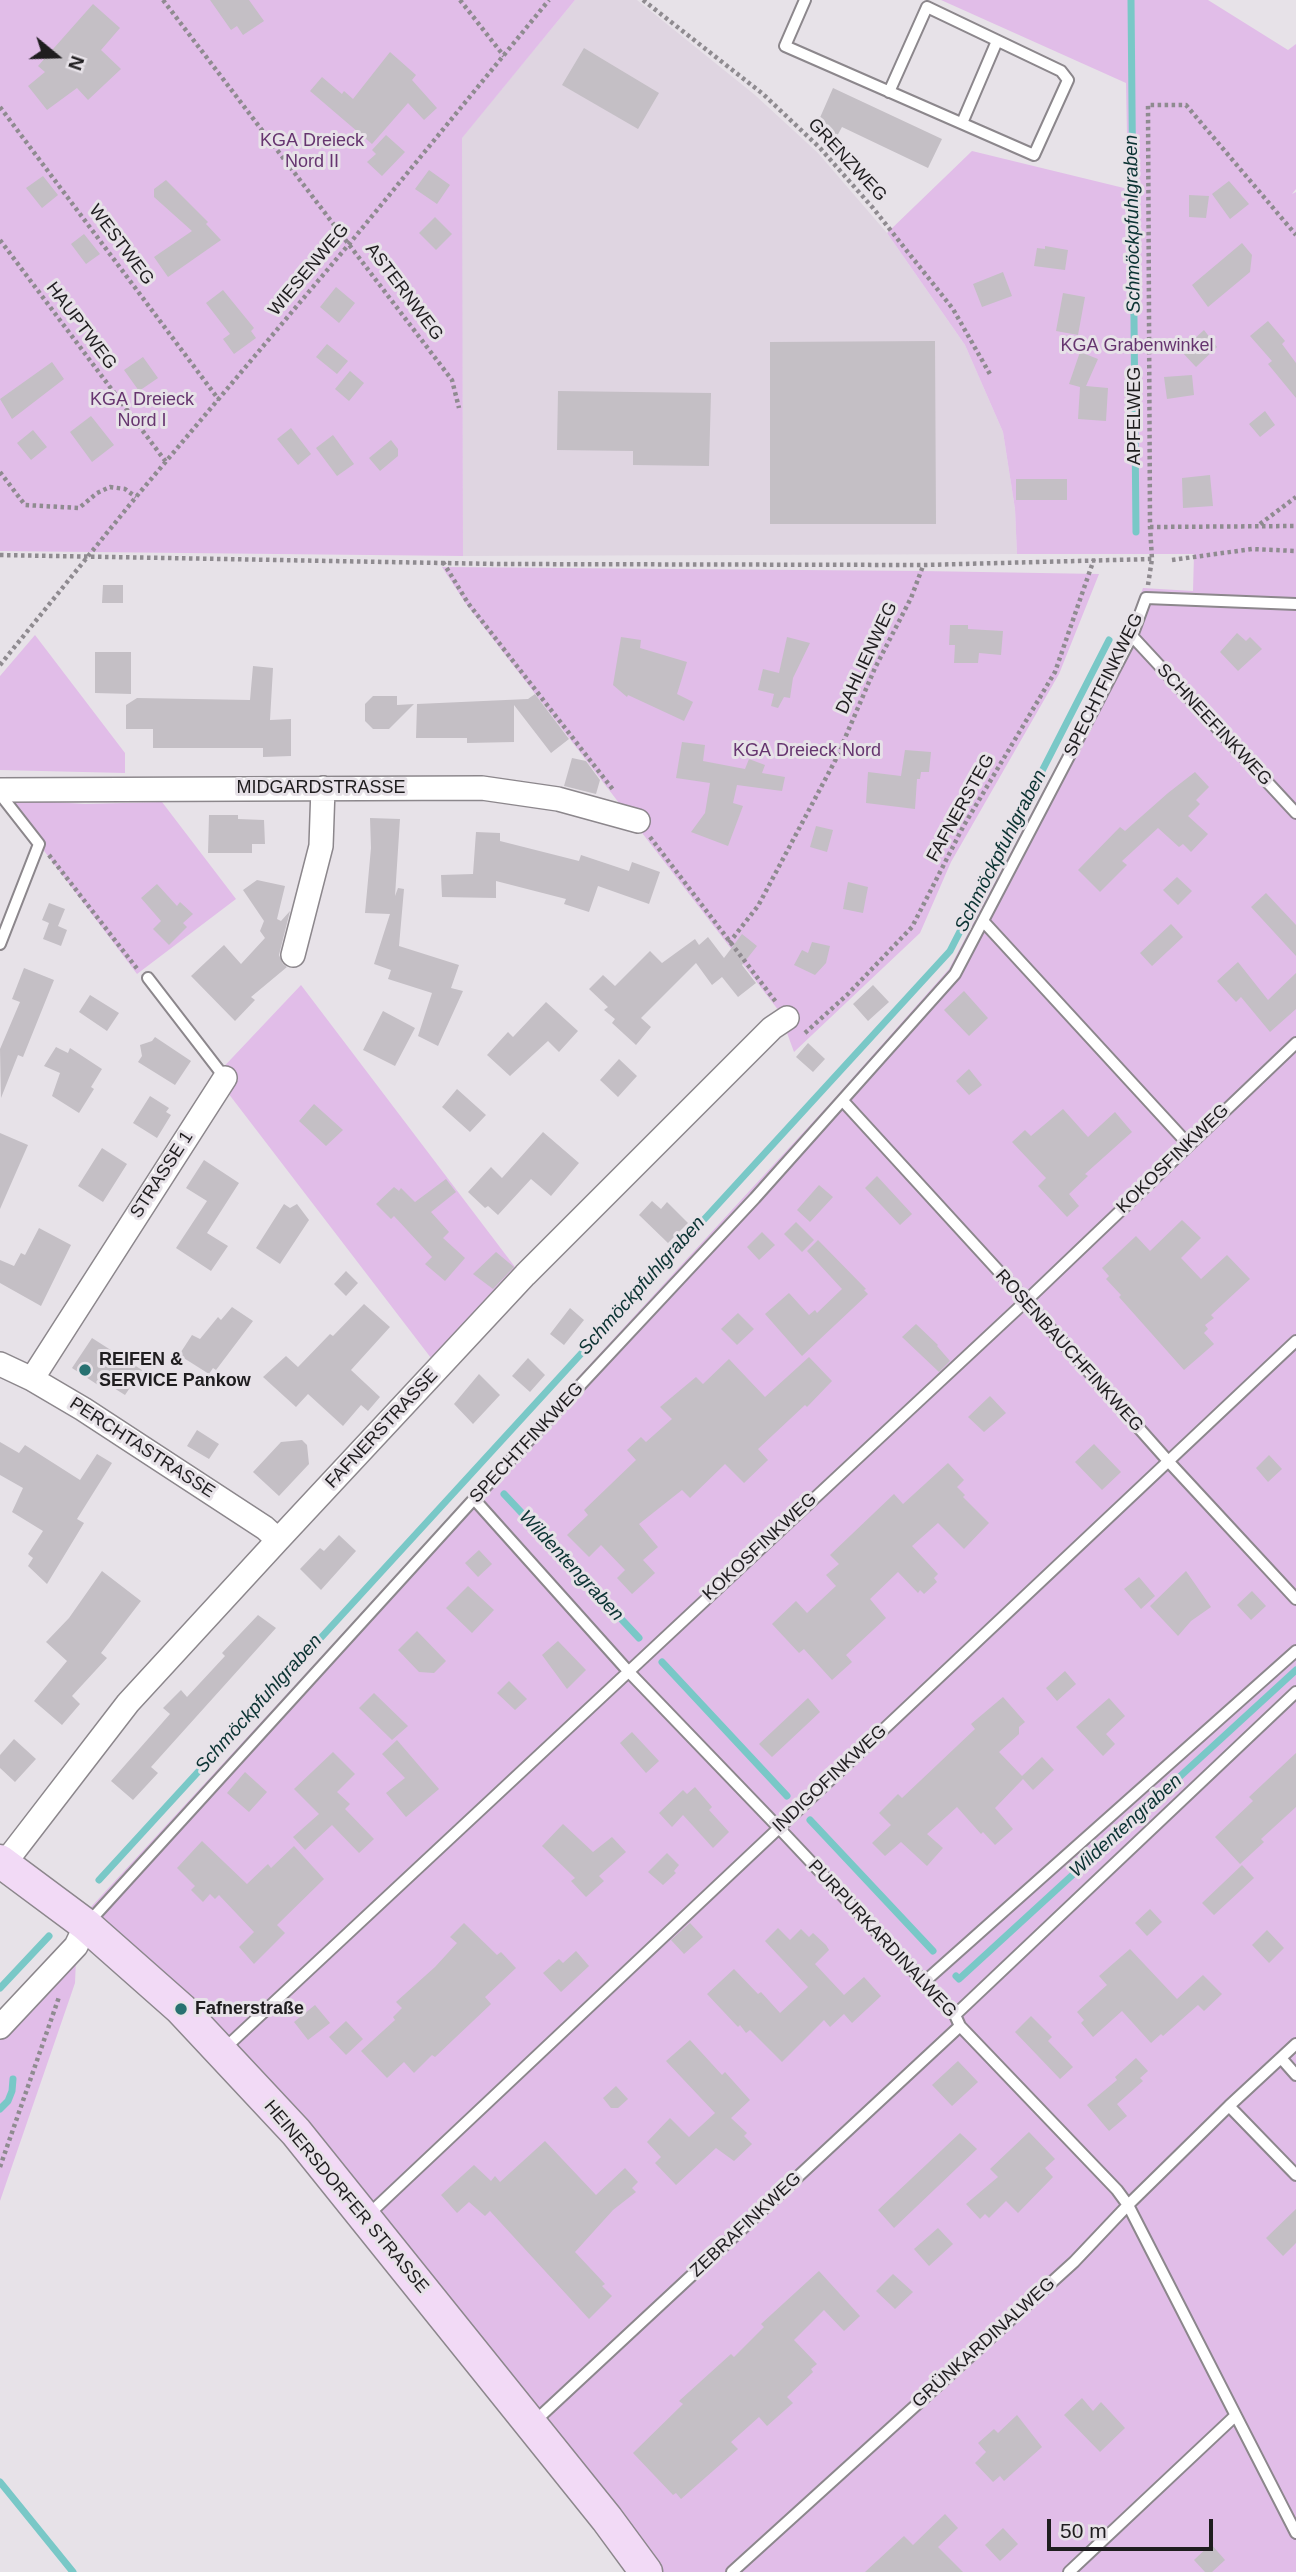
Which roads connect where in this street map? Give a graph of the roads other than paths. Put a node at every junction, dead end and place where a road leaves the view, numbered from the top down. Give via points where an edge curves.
1 (805, 0) edge
2 (997, 41) junction
3 (889, 92) junction
4 (962, 123) junction
5 (1296, 604) edge
6 (1132, 636) junction
7 (323, 788) junction
8 (0, 792) edge
9 (1296, 813) edge
10 (638, 821) dead end
11 (983, 921) junction
12 (0, 944) edge
13 (293, 956) dead end
14 (148, 978) road end
15 (794, 1027) road end
16 (1296, 1043) edge
17 (225, 1078) joint
18 (843, 1101) junction
19 (1188, 1144) junction
20 (1026, 1301) junction
21 (1296, 1340) edge
22 (0, 1364) edge
23 (32, 1379) junction
24 (1169, 1462) junction
25 (474, 1499) junction
26 (278, 1540) junction
27 (1296, 1599) edge
28 (1296, 1651) edge
29 (628, 1671) junction
30 (1296, 1692) edge
31 (778, 1827) junction
32 (2, 1862) edge
33 (86, 1925) junction
34 (923, 1983) junction
35 (955, 2015) junction
36 (960, 2026) junction
37 (0, 2027) edge
38 (1296, 2044) edge
39 (222, 2051) junction
40 (1281, 2058) junction
41 (1296, 2075) edge
42 (1229, 2106) junction
43 (1296, 2175) edge
44 (1128, 2205) junction
45 (365, 2218) junction
46 (1235, 2416) junction
47 (532, 2424) junction
48 (1295, 2527) edge
49 (646, 2572) edge
50 (732, 2572) edge
51 (1069, 2572) edge

1 - 3 lane via 785,47
2 - 3 lane via 927,7
2 - 4 lane
2 - 4 lane via 1061,71 1068,80 1034,155
3 - 4 lane
5 - 6 lane, SPECHTFINKWEG via 1146,598
6 - 9 lane, SCHNEEFINKWEG
6 - 11 lane, SPECHTFINKWEG
7 - 8 street, MIDGARDSTRASSE
7 - 10 street, MIDGARDSTRASSE via 482,788 558,799
7 - 13 street via 321,846
8 - 12 lane via 39,844
11 - 18 lane, SPECHTFINKWEG via 954,974
11 - 19 lane
14 - 17 lane, STRASSE 1
15 - 26 street, FAFNERSTRASSE via 772,1028 525,1275
16 - 19 lane, KOKOSFINKWEG
17 - 23 street, STRASSE 1
18 - 20 lane, ROSENBAUCHFINKWEG
18 - 25 lane, SPECHTFINKWEG
19 - 20 lane, KOKOSFINKWEG
20 - 24 lane, ROSENBAUCHFINKWEG
20 - 29 lane, KOKOSFINKWEG
21 - 24 lane, INDIGOFINKWEG
22 - 23 street, PERCHTASTRASSE
23 - 26 street, PERCHTASTRASSE
24 - 27 lane, ROSENBAUCHFINKWEG
24 - 31 lane, INDIGOFINKWEG
25 - 29 lane, PURPURKARDINALWEG
25 - 33 lane, SPECHTFINKWEG
26 - 32 street, FAFNERSTRASSE via 128,1703
28 - 34 lane
29 - 31 lane, PURPURKARDINALWEG
29 - 39 lane, KOKOSFINKWEG
30 - 35 lane
31 - 34 lane, PURPURKARDINALWEG
31 - 45 lane, INDIGOFINKWEG
32 - 33 main road, HEINERSDORFER STRASSE
33 - 37 street via 76,1946
33 - 39 main road, HEINERSDORFER STRASSE
34 - 35 lane, PURPURKARDINALWEG
35 - 36 lane, PURPURKARDINALWEG
36 - 44 lane, PURPURKARDINALWEG
36 - 47 lane, ZEBRAFINKWEG
38 - 40 lane, GRÜNKARDINALWEG
39 - 45 main road, HEINERSDORFER STRASSE via 296,2132
40 - 41 lane
40 - 42 lane, GRÜNKARDINALWEG
42 - 43 lane
42 - 44 lane, GRÜNKARDINALWEG
44 - 46 lane, PURPURKARDINALWEG
44 - 50 lane, GRÜNKARDINALWEG via 1074,2262
45 - 47 main road, HEINERSDORFER STRASSE
46 - 48 lane, PURPURKARDINALWEG
46 - 51 lane
47 - 49 main road, HEINERSDORFER STRASSE

